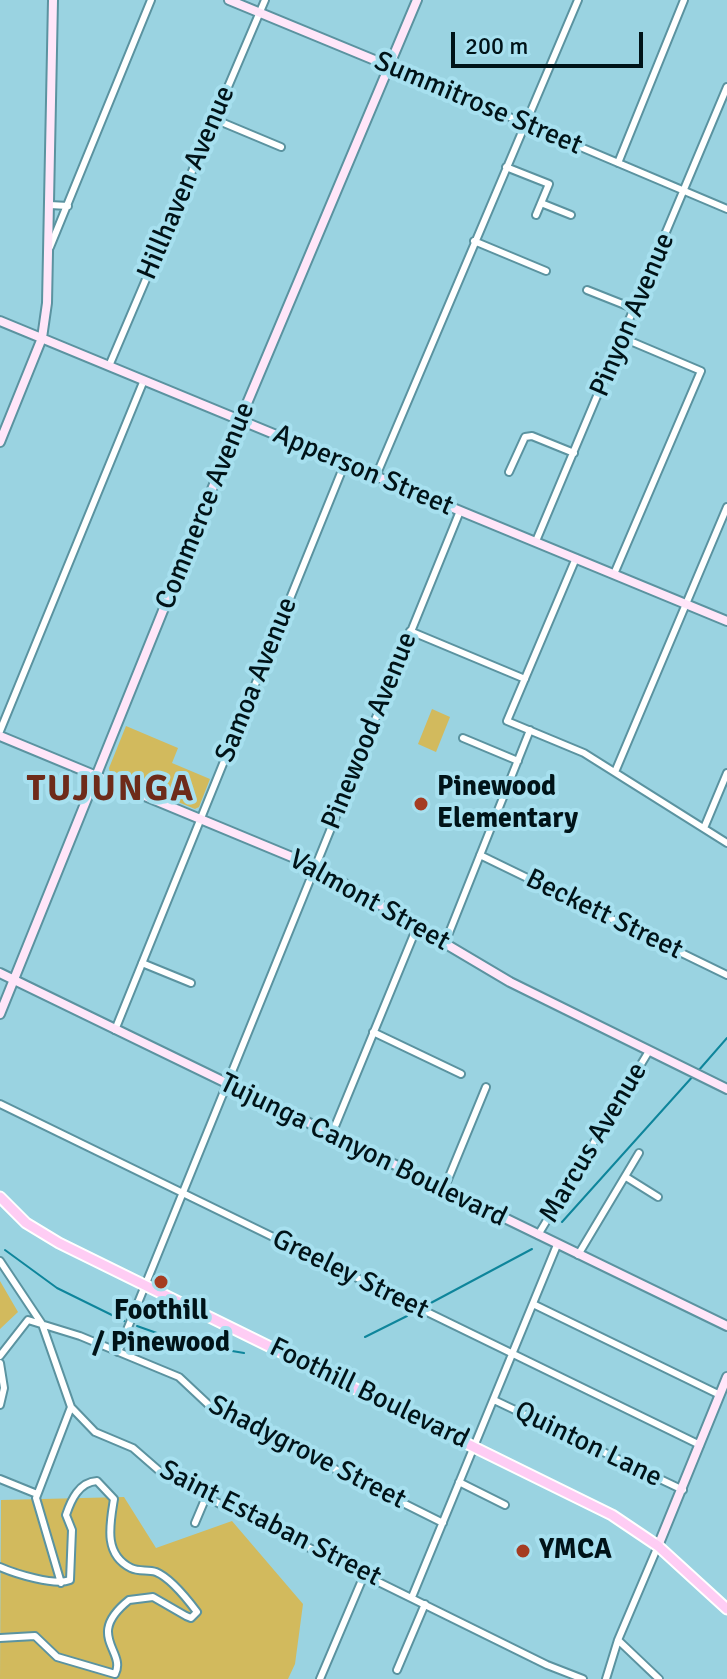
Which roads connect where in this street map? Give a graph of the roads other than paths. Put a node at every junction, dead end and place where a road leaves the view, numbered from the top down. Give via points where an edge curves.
1 (53, 0) edge
2 (151, 0) edge
3 (229, 0) edge
4 (265, 0) edge
5 (417, 0) edge
6 (578, 0) edge
7 (684, 0) edge
8 (260, 13) junction
9 (389, 66) junction
10 (727, 87) edge
11 (214, 119) junction
12 (524, 123) junction
13 (281, 147) dead end
14 (618, 163) junction
15 (506, 167) junction
16 (685, 191) junction
17 (541, 203) junction
18 (50, 205) junction
19 (68, 206) junction
20 (727, 209) edge
21 (536, 215) dead end
22 (571, 215) dead end
23 (474, 241) junction
24 (48, 250) junction
25 (546, 271) dead end
26 (587, 290) dead end
27 (635, 309) junction
28 (0, 321) edge
29 (42, 338) junction
30 (623, 338) junction
31 (109, 366) junction
32 (144, 380) junction
33 (240, 420) junction
34 (0, 442) edge
35 (574, 453) junction
36 (345, 463) junction
37 (509, 472) dead end
38 (376, 476) junction
39 (727, 507) edge
40 (460, 511) junction
41 (536, 541) junction
42 (576, 558) junction
43 (614, 574) junction
44 (686, 604) junction
45 (727, 621) edge
46 (410, 631) junction
47 (525, 679) junction
48 (530, 730) junction
49 (0, 734) edge
50 (463, 738) dead end
51 (518, 761) junction
52 (615, 772) junction
53 (727, 773) edge
54 (96, 775) junction
55 (201, 819) junction
56 (704, 828) junction
57 (727, 843) edge
58 (480, 855) junction
59 (316, 867) junction
60 (417, 927) junction
61 (445, 943) junction
62 (142, 963) junction
63 (0, 973) edge
64 (727, 975) edge
65 (14, 980) junction
66 (191, 983) dead end
67 (0, 1014) edge
68 (115, 1030) junction
69 (373, 1032) junction
70 (649, 1051) junction
71 (461, 1074) dead end
72 (226, 1085) junction
73 (486, 1087) dead end
74 (727, 1089) edge
75 (0, 1104) edge
76 (331, 1136) junction
77 (639, 1153) dead end
78 (626, 1177) junction
79 (444, 1189) junction
80 (181, 1193) junction
81 (0, 1197) edge
82 (658, 1197) dead end
83 (538, 1235) junction
84 (557, 1245) junction
85 (578, 1255) junction
86 (0, 1261) edge
87 (145, 1285) junction
88 (533, 1304) junction
89 (42, 1324) junction
90 (727, 1326) edge
91 (118, 1352) junction
92 (513, 1354) junction
93 (0, 1356) edge
94 (0, 1363) edge
95 (727, 1377) edge
96 (720, 1395) junction
97 (494, 1400) junction
98 (0, 1405) edge
99 (71, 1407) junction
100 (475, 1445) junction
101 (700, 1445) junction
102 (0, 1479) edge
103 (459, 1482) junction
104 (683, 1490) junction
105 (37, 1494) junction
106 (206, 1497) junction
107 (505, 1505) dead end
108 (195, 1523) dead end
109 (443, 1523) junction
110 (658, 1546) junction
111 (0, 1567) edge
112 (365, 1573) junction
113 (61, 1583) junction
114 (412, 1597) junction
115 (425, 1604) junction
116 (727, 1609) edge
117 (0, 1638) edge
118 (618, 1640) junction
119 (397, 1670) dead end
120 (320, 1679) edge
121 (583, 1679) edge
122 (606, 1679) edge
123 (659, 1679) edge

1 - 18 street
2 - 19 street
3 - 8 street, Summitrose Street
4 - 8 street, Hillhaven Avenue
5 - 9 street, Commerce Avenue
6 - 12 street
7 - 14 street
8 - 9 street, Summitrose Street
8 - 11 street, Hillhaven Avenue
9 - 12 street, Summitrose Street
9 - 33 street, Commerce Avenue
10 - 16 street, Pinyon Avenue
11 - 13 street
11 - 31 street, Hillhaven Avenue
12 - 14 street, Summitrose Street
12 - 15 street
14 - 16 street, Summitrose Street
15 - 17 street via 549,184
15 - 23 street
16 - 20 street, Summitrose Street
16 - 27 street, Pinyon Avenue
17 - 21 street
17 - 22 street
18 - 19 street
18 - 24 street
19 - 24 street
23 - 25 street
23 - 38 street
24 - 29 street
26 - 27 street
27 - 30 street, Pinyon Avenue
28 - 29 street, Apperson Street
29 - 31 street, Apperson Street
29 - 34 street
30 - 35 street, Pinyon Avenue
30 - 43 street via 701,371
31 - 32 street, Apperson Street
32 - 33 street, Apperson Street
32 - 49 street
33 - 36 street, Apperson Street
33 - 54 street, Commerce Avenue
35 - 37 street via 525,437
35 - 41 street, Pinyon Avenue
36 - 38 street, Apperson Street
36 - 55 street, Samoa Avenue
38 - 40 street, Apperson Street
39 - 44 street
40 - 41 street, Apperson Street
40 - 46 street, Pinewood Avenue
41 - 42 street, Apperson Street
42 - 43 street, Apperson Street
42 - 47 street
43 - 44 street, Apperson Street
44 - 45 street, Apperson Street
44 - 52 street
46 - 47 street
46 - 59 street, Pinewood Avenue
47 - 48 street via 507,721
48 - 51 street
48 - 52 street
49 - 54 street, Valmont Street
50 - 51 street
51 - 58 street
52 - 56 street
53 - 56 street
54 - 55 street, Valmont Street
54 - 65 street, Commerce Avenue
55 - 59 street, Valmont Street
55 - 62 street, Samoa Avenue
56 - 57 street
58 - 61 street
58 - 64 street, Beckett Street
59 - 60 street, Valmont Street
59 - 72 street, Pinewood Avenue
60 - 61 street, Valmont Street
60 - 69 street
61 - 70 street, Valmont Street via 510,982
62 - 66 street
62 - 68 street, Samoa Avenue
63 - 65 street, Tujunga Canyon Boulevard
65 - 67 street, Commerce Avenue
65 - 68 street, Tujunga Canyon Boulevard
68 - 72 street, Tujunga Canyon Boulevard
69 - 71 street
69 - 76 street
70 - 74 street, Valmont Street
70 - 83 street, Marcus Avenue
72 - 76 street, Tujunga Canyon Boulevard
72 - 80 street, Pinewood Avenue
73 - 79 street
75 - 80 street, Greeley Street
76 - 79 street, Tujunga Canyon Boulevard
77 - 78 street
78 - 82 street
78 - 85 street
79 - 83 street, Tujunga Canyon Boulevard
80 - 87 street, Pinewood Avenue
80 - 92 street, Greeley Street
81 - 87 main road, Foothill Boulevard via 41,1234
83 - 84 street, Tujunga Canyon Boulevard
84 - 85 street, Tujunga Canyon Boulevard
84 - 88 street, Marcus Avenue
85 - 90 street, Tujunga Canyon Boulevard
86 - 89 street, Saint Estaban Street
87 - 91 street, Pinewood Avenue
87 - 100 main road, Foothill Boulevard
88 - 92 street, Marcus Avenue
88 - 96 street
89 - 91 street, Shadygrove Street
89 - 93 street via 24,1322
89 - 99 street, Saint Estaban Street
91 - 109 street, Shadygrove Street via 179,1377 211,1407
92 - 97 street, Marcus Avenue
92 - 101 street, Greeley Street
94 - 98 street
95 - 96 street
96 - 101 street
97 - 100 street, Marcus Avenue
97 - 104 street, Quinton Lane
99 - 105 street
99 - 106 street, Saint Estaban Street via 95,1432 133,1448 164,1475
100 - 103 street, Marcus Avenue
100 - 110 main road, Foothill Boulevard via 612,1515
101 - 104 street
102 - 105 street
103 - 107 street
103 - 109 street, Marcus Avenue
104 - 110 street
105 - 113 street
106 - 108 street
106 - 112 street, Saint Estaban Street
109 - 114 street, Marcus Avenue
110 - 116 main road, Foothill Boulevard
110 - 118 street
111 - 113 street
112 - 114 street, Saint Estaban Street
112 - 120 street
113 - 117 street via 73,1574 69,1505 85,1483 97,1481 114,1499 109,1535 119,1557 129,1567 165,1578 197,1612 191,1618 144,1597 129,1600 109,1621 115,1674 57,1657 35,1636
114 - 115 street, Saint Estaban Street
115 - 119 street
115 - 121 street, Saint Estaban Street
118 - 122 street
118 - 123 street

